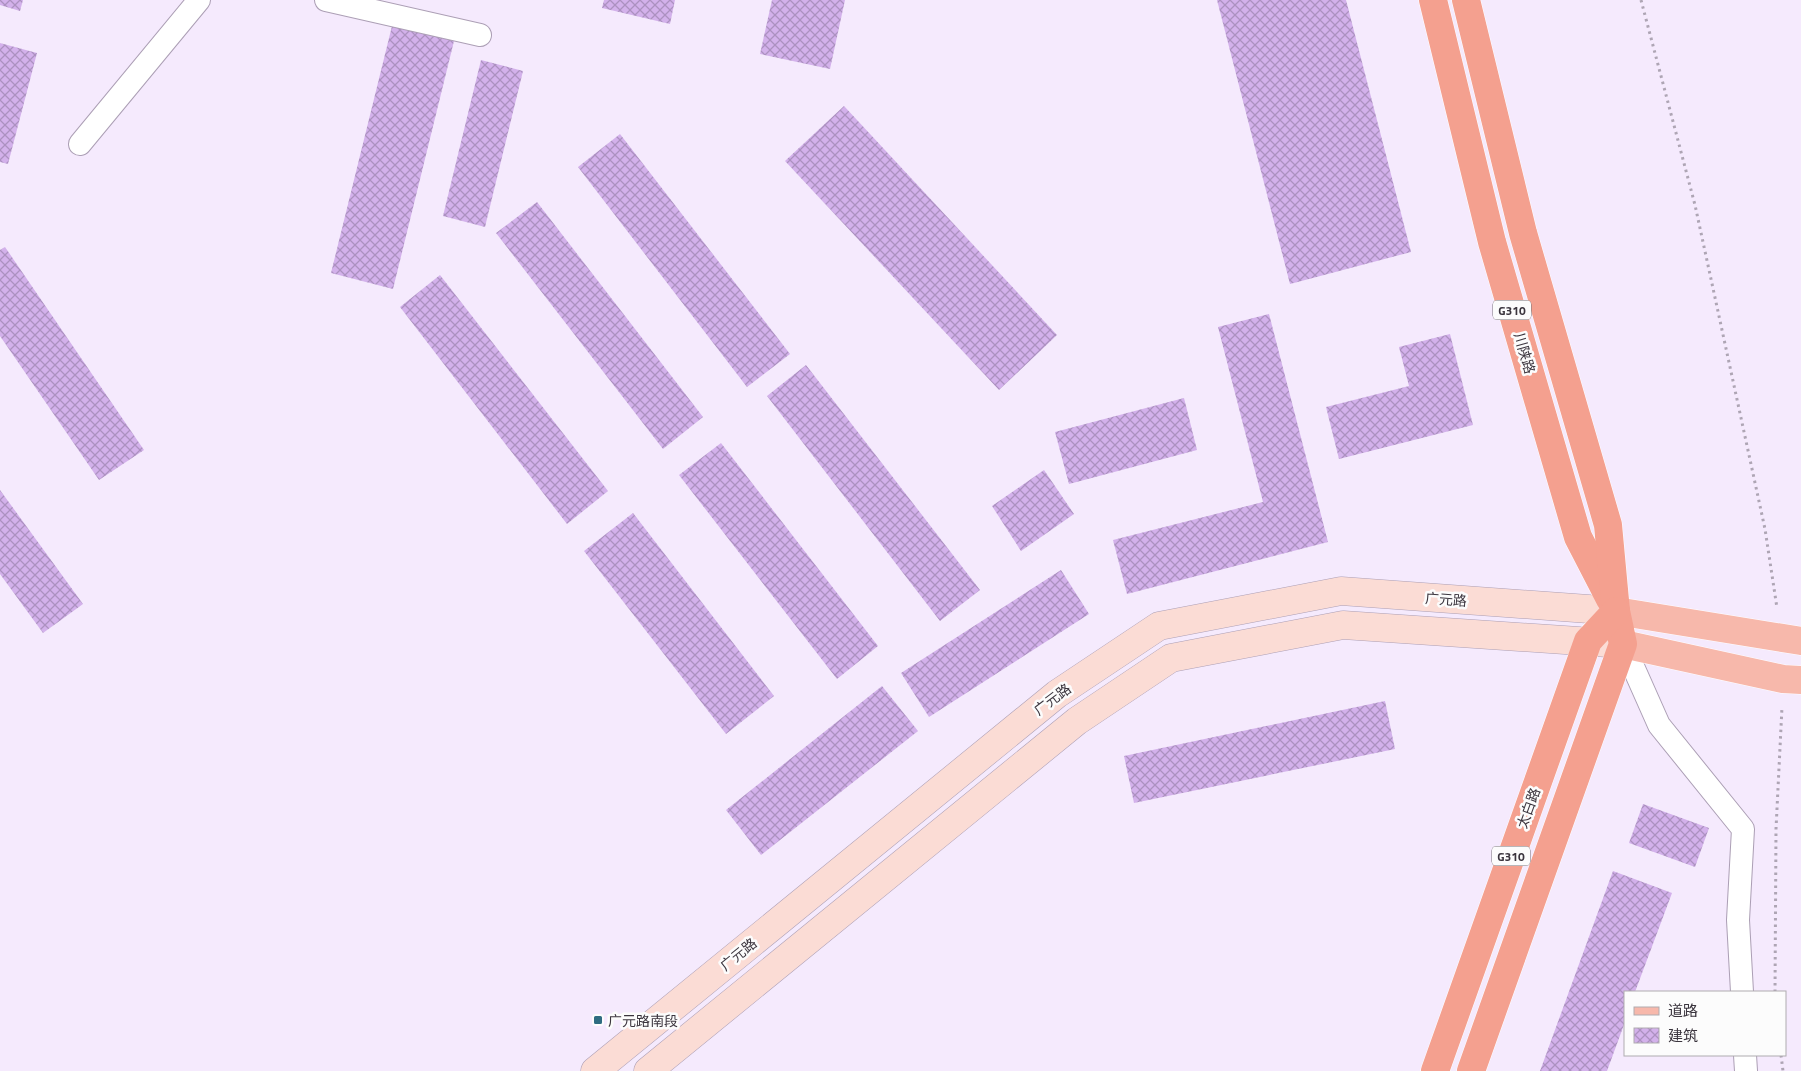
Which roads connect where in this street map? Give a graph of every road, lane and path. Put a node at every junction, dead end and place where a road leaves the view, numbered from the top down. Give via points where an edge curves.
1 (199, 0) edge
2 (326, 0) edge
3 (1433, 0) edge
4 (1466, 0) edge
5 (1641, 0) edge
6 (480, 36) dead end
7 (80, 144) dead end
8 (1616, 611) junction
9 (1792, 640) edge
10 (1588, 641) junction
11 (1623, 644) junction
12 (1792, 679) edge
13 (1742, 991) edge
14 (1775, 991) edge
15 (1745, 1056) edge
16 (1780, 1056) edge
17 (595, 1071) edge
18 (648, 1071) edge
19 (1435, 1071) edge
20 (1471, 1071) edge
21 (1746, 1071) edge
22 (1783, 1071) edge

1 - 7 street
2 - 6 street
3 - 8 highway, 川陕路 / G310 via 1492,242 1578,537
4 - 8 highway, 川陕路 / G310 via 1523,233 1608,525
5 - 9 path via 1695,205
8 - 9 main road
8 - 10 highway, 太白路
8 - 11 highway, 川陕路 / G310
8 - 17 main road, 广元路 via 1341,591 1159,626 1057,694
10 - 11 main road
10 - 18 main road via 1342,625 1171,658 1077,721
10 - 19 highway, 太白路 / G310
11 - 12 main road
11 - 13 street via 1660,725 1743,829 1738,920
11 - 20 highway, G310
12 - 14 path via 1776,829
15 - 21 street
16 - 22 path

